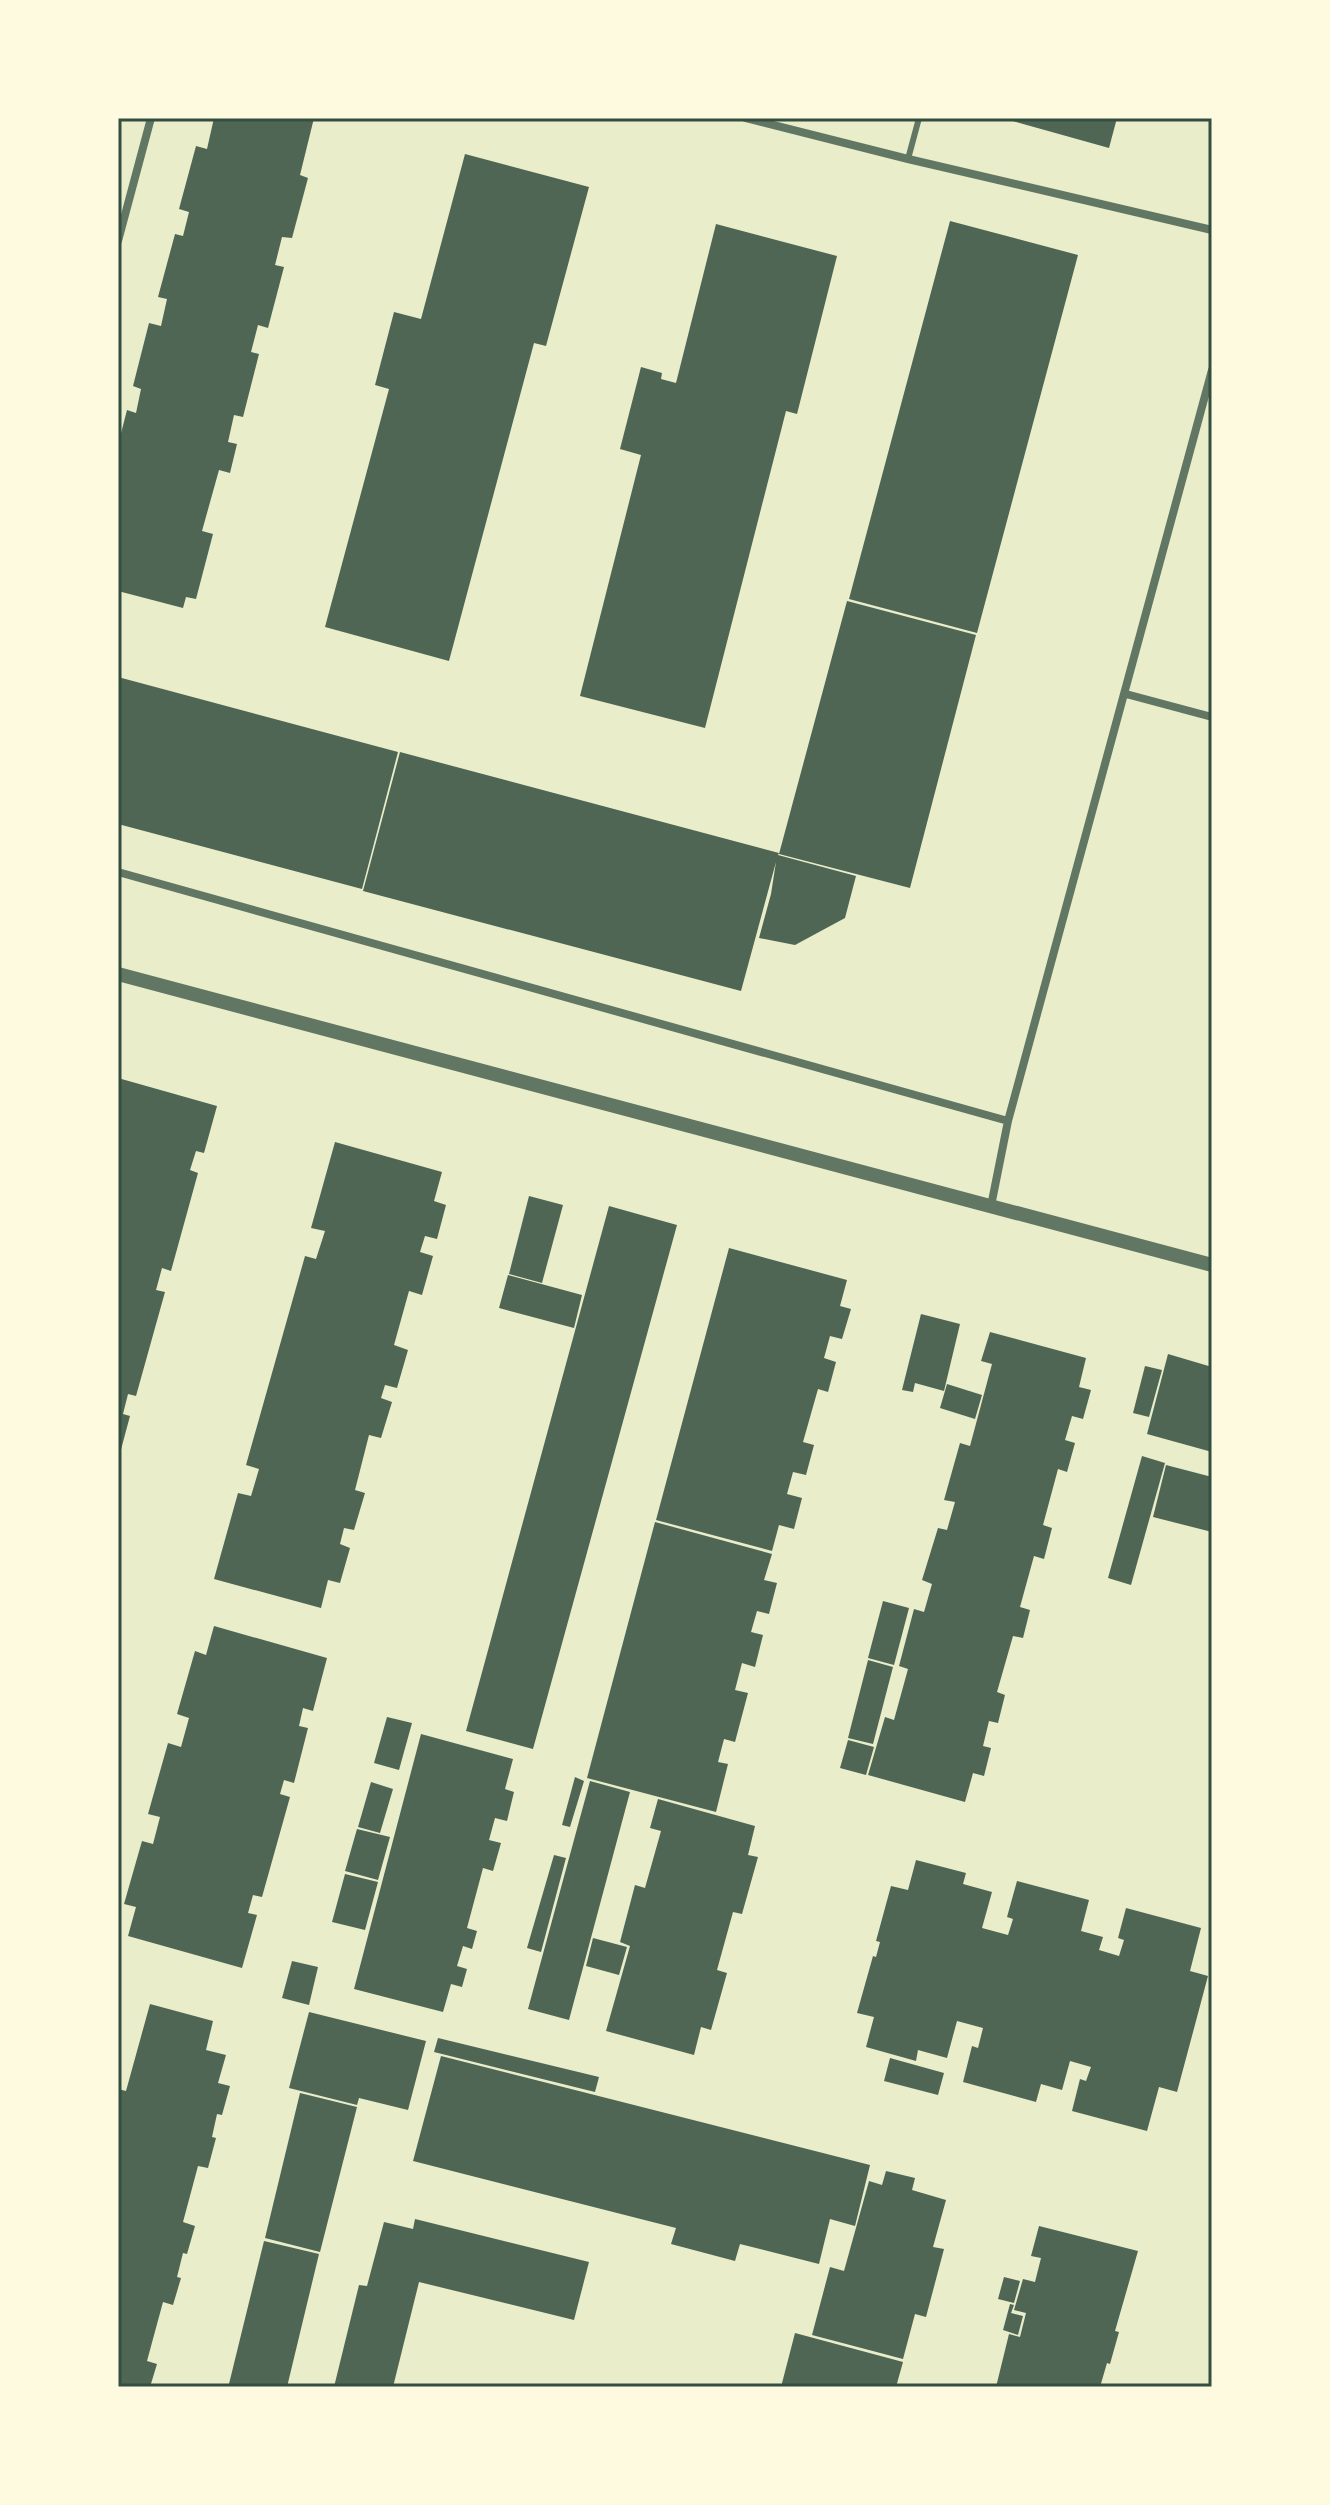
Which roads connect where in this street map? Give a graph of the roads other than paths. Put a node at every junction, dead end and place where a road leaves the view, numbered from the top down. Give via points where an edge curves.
1 (151, 118) edge
2 (746, 118) edge
3 (919, 118) edge
4 (908, 159) junction
5 (1212, 230) edge
6 (118, 241) edge
7 (1212, 370) edge
8 (1126, 694) junction
9 (1212, 717) edge
10 (118, 872) edge
11 (118, 974) edge
12 (1008, 1121) junction
13 (991, 1206) junction
14 (1212, 1265) edge

1 - 6 street
2 - 4 street
3 - 4 lane
4 - 5 street
7 - 8 street
8 - 9 street
8 - 12 street
10 - 12 street
11 - 13 street
12 - 13 street
13 - 14 street

